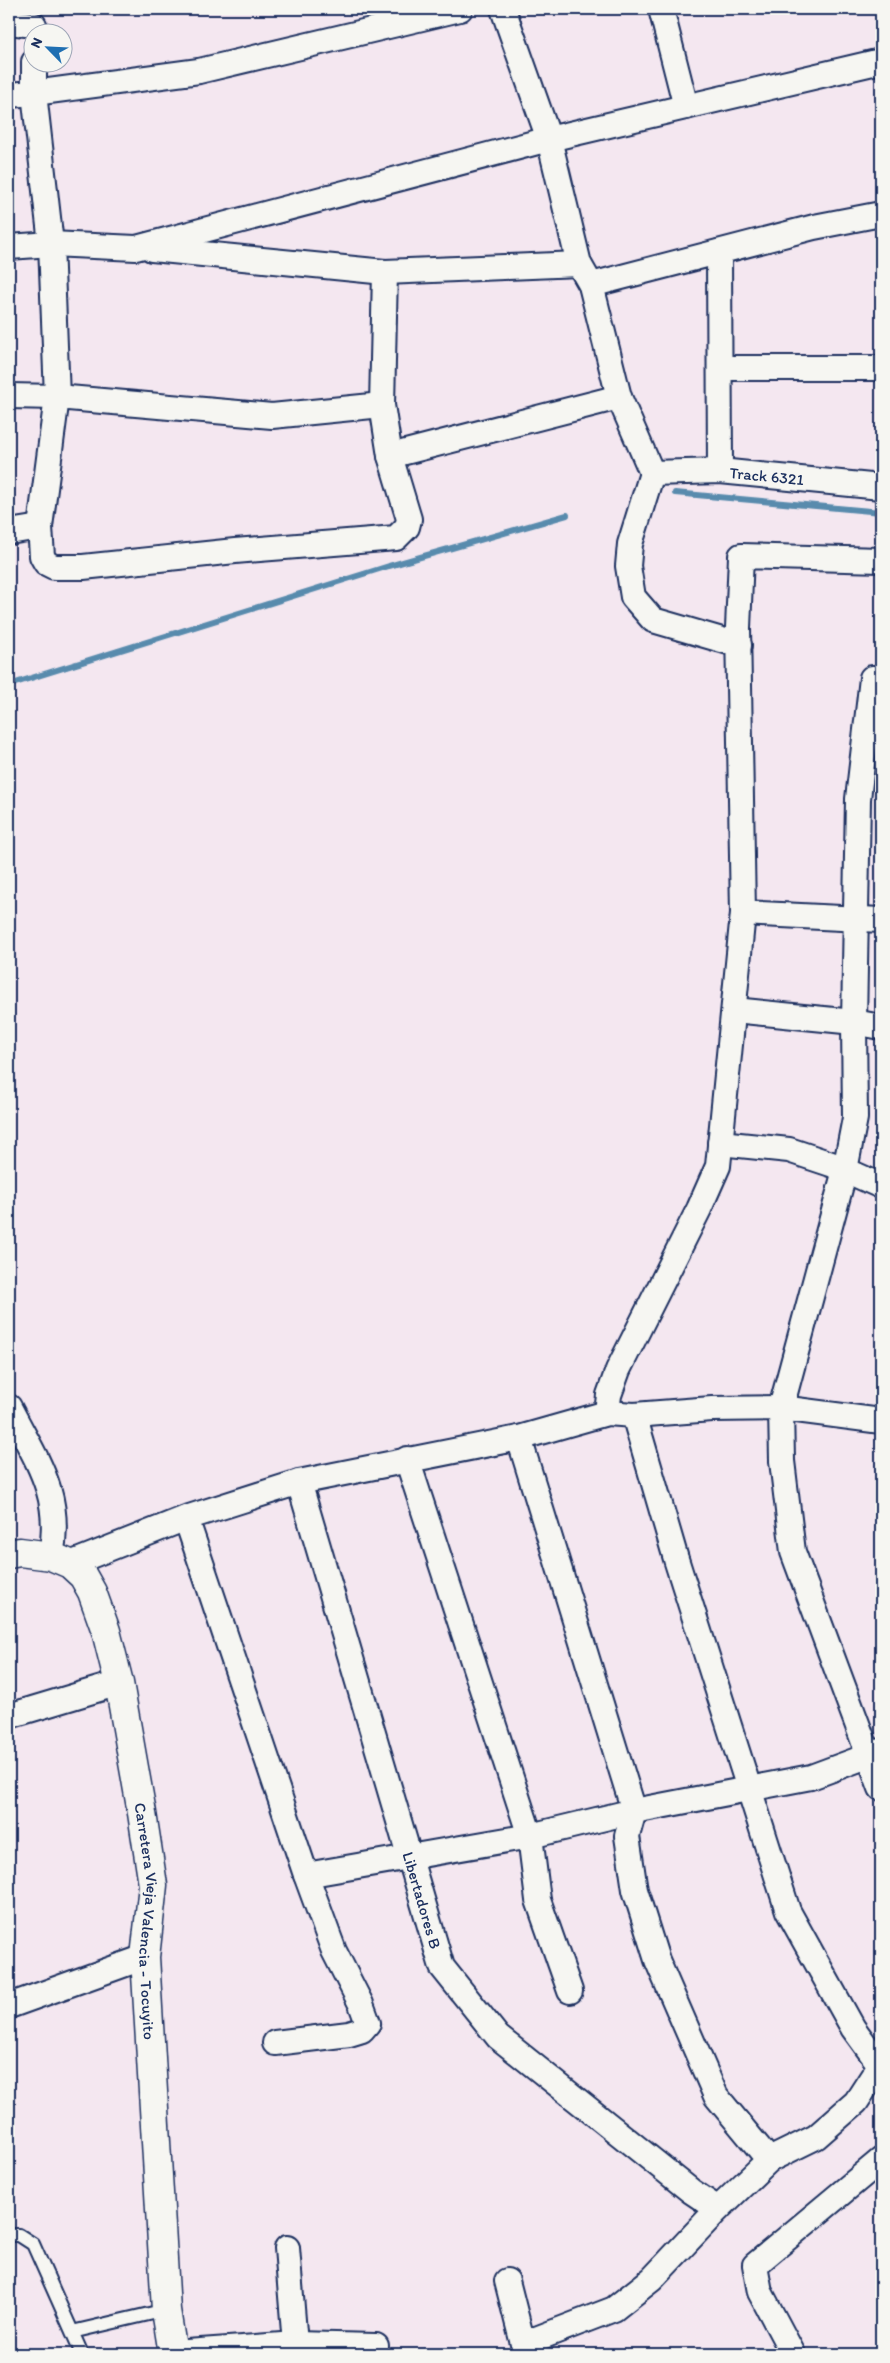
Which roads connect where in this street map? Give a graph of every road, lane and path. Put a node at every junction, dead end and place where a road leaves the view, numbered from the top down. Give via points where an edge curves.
1 (460, 9) edge
2 (503, 9) edge
3 (661, 9) edge
4 (9, 22) edge
5 (22, 22) edge
6 (881, 61) edge
7 (34, 72) edge
8 (34, 94) junction
9 (9, 95) edge
10 (686, 107) junction
11 (549, 139) junction
12 (881, 214) edge
13 (51, 244) junction
14 (9, 247) edge
15 (136, 248) junction
16 (719, 252) junction
17 (579, 264) junction
18 (385, 272) junction
19 (591, 285) junction
20 (721, 368) junction
21 (881, 368) edge
22 (9, 396) edge
23 (57, 397) junction
24 (619, 397) junction
25 (382, 406) junction
26 (390, 456) junction
27 (720, 471) junction
28 (652, 473) junction
29 (881, 487) edge
30 (40, 527) junction
31 (9, 532) edge
32 (881, 560) edge
33 (739, 645) junction
34 (881, 679) edge
35 (743, 913) junction
36 (857, 918) junction
37 (881, 920) edge
38 (734, 1010) junction
39 (854, 1022) junction
40 (881, 1027) edge
41 (720, 1142) junction
42 (845, 1170) junction
43 (881, 1186) edge
44 (9, 1407) edge
45 (781, 1408) junction
46 (606, 1413) junction
47 (634, 1415) junction
48 (881, 1421) edge
49 (519, 1438) junction
50 (407, 1459) junction
51 (299, 1482) junction
52 (186, 1518) junction
53 (9, 1554) edge
54 (61, 1560) junction
55 (119, 1683) junction
56 (9, 1716) edge
57 (875, 1754) edge
58 (750, 1788) junction
59 (881, 1788) edge
60 (634, 1811) junction
61 (530, 1836) junction
62 (410, 1856) junction
63 (306, 1875) junction
64 (146, 1957) junction
65 (570, 1990) dead end
66 (9, 2006) edge
67 (276, 2043) dead end
68 (769, 2160) junction
69 (881, 2160) edge
70 (718, 2209) junction
71 (9, 2235) edge
72 (287, 2248) dead end
73 (507, 2281) dead end
74 (166, 2310) junction
75 (72, 2332) junction
76 (295, 2344) junction
77 (376, 2346) dead end
78 (82, 2354) edge
79 (173, 2354) edge
80 (792, 2354) edge

1 - 8 street via 200,70
2 - 11 street
3 - 10 street
4 - 5 street
6 - 10 street
7 - 8 street
8 - 9 street
8 - 13 street
10 - 11 street
11 - 15 street
11 - 17 street
12 - 16 street via 814,227
13 - 14 street
13 - 15 street
13 - 23 street
15 - 18 street
16 - 19 street
16 - 20 street
17 - 18 street
17 - 19 street
18 - 25 street
19 - 24 street
20 - 21 street
20 - 27 street
22 - 23 street
23 - 25 street via 272,416
23 - 30 street
24 - 26 street
24 - 28 street
25 - 26 street
26 - 30 street via 409,519 407,527 396,538 54,567 42,556
27 - 28 street, Track 6321
27 - 29 street, Track 6321
28 - 33 street via 630,544 628,566 633,597 653,620
30 - 31 street
32 - 33 street via 741,556
33 - 35 street
34 - 36 street via 872,678 858,798
35 - 36 street
35 - 38 street
36 - 37 street
36 - 39 street
38 - 39 street
38 - 41 street
39 - 40 street
39 - 42 street via 856,1118
41 - 42 street via 789,1150
41 - 46 street via 718,1166 618,1370
42 - 43 street
42 - 45 street
44 - 54 street via 47,1482
45 - 47 street
45 - 48 street
45 - 57 street via 782,1460 793,1552
46 - 47 street
46 - 49 street
47 - 58 street via 676,1559
49 - 50 street
49 - 60 street
50 - 51 street
50 - 61 street
51 - 52 street
51 - 62 street, Libertadores B
52 - 54 street
52 - 63 street
53 - 54 street via 20,1552
54 - 55 street, Carretera Vieja Valencia - Tocuyito via 83,1576 92,1592
55 - 56 street
55 - 64 street, Carretera Vieja Valencia - Tocuyito via 153,1885
57 - 58 street via 811,1777
57 - 59 street
58 - 60 street
58 - 68 street via 788,1911 853,2028 880,2065 856,2102 816,2137
60 - 61 street
60 - 68 street via 627,1836 635,1890 657,1960 716,2096
61 - 62 street
61 - 65 street via 538,1900
62 - 63 street
62 - 70 street, Libertadores B via 442,1966 498,2037
63 - 67 street via 334,1951 368,2023 362,2030 349,2034
64 - 66 street
64 - 74 street, Carretera Vieja Valencia - Tocuyito
68 - 70 street
69 - 80 street via 755,2265 760,2292
70 - 73 street via 652,2279 614,2310 523,2344
71 - 75 lane via 19,2235 33,2244
72 - 76 street
74 - 75 lane
74 - 79 street, Carretera Vieja Valencia - Tocuyito
75 - 78 lane
76 - 77 street
76 - 79 street

